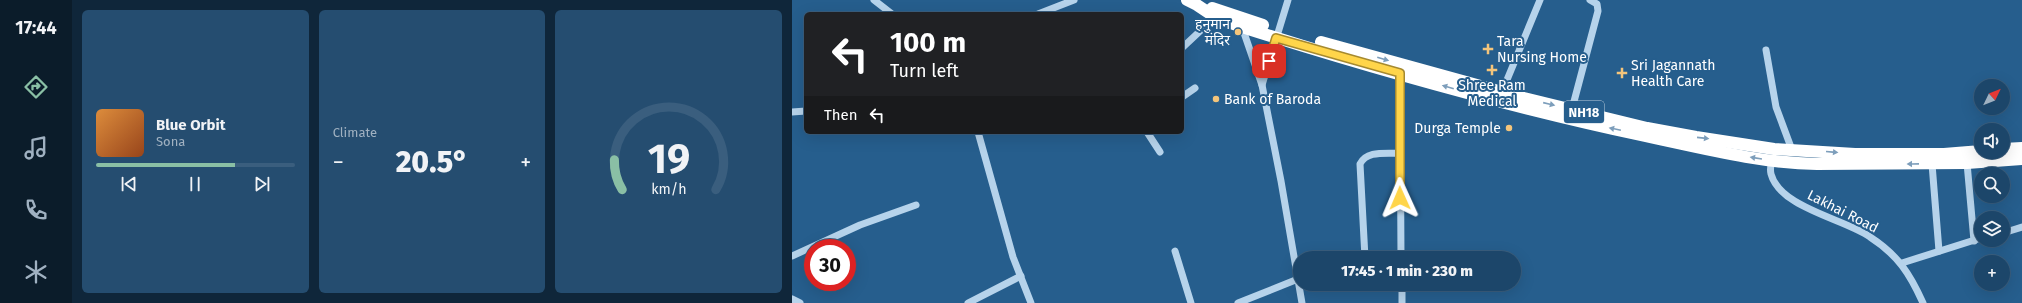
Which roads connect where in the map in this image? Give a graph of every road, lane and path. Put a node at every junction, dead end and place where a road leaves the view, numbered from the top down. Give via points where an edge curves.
1 (874, 0) edge
2 (1074, 0) edge
3 (1288, 0) edge
4 (1540, 0) edge
5 (1590, 0) edge
6 (1192, 2) edge
7 (889, 12) edge
8 (1043, 12) edge
9 (1214, 17) junction
10 (1242, 27) junction
11 (1278, 34) junction
12 (1184, 46) edge
13 (1766, 50) dead end
14 (1400, 73) junction
15 (1262, 85) junction
16 (1195, 88) dead end
17 (1502, 92) junction
18 (1184, 96) edge
19 (1523, 103) junction
20 (1572, 109) junction
21 (804, 111) edge
22 (792, 112) edge
23 (979, 134) edge
24 (1148, 134) edge
25 (2022, 148) edge
26 (2010, 149) edge
27 (1792, 150) junction
28 (1160, 152) dead end
29 (1974, 152) edge
30 (1400, 153) junction
31 (1773, 155) junction
32 (2022, 159) edge
33 (1967, 163) junction
34 (1932, 164) junction
35 (916, 205) dead end
36 (1974, 216) edge
37 (2022, 227) edge
38 (2010, 230) edge
39 (1974, 240) edge
40 (1175, 251) dead end
41 (1293, 251) edge
42 (1365, 251) edge
43 (1401, 251) edge
44 (1939, 252) junction
45 (792, 256) edge
46 (1902, 263) junction
47 (1020, 276) junction
48 (1293, 281) edge
49 (1300, 291) edge
50 (1402, 291) edge
51 (792, 299) edge
52 (800, 303) edge
53 (968, 303) edge
54 (1031, 303) edge
55 (1191, 303) edge
56 (1238, 303) edge
57 (1302, 303) edge
58 (1402, 303) edge
59 (1923, 303) edge

1 - 7 street
2 - 8 street
3 - 11 street
4 - 17 street
5 - 20 street via 1597,4 1598,11
6 - 9 highway, NH18
6 - 11 highway, NH18
9 - 10 highway, NH18
9 - 12 street
10 - 11 highway, NH18
10 - 15 street
11 - 14 highway, NH18
11 - 15 street
11 -> 17 highway, NH18
13 - 27 street via 1776,107
19 -> 14 highway, NH18
14 - 30 street
15 - 41 street
16 - 18 street
17 - 19 highway, NH18
19 -> 20 highway, NH18
31 -> 19 highway, NH18 via 1603,127
20 -> 31 highway, NH18
21 - 22 street
23 - 47 street via 1000,215
24 - 28 street
25 - 26 highway
27 -> 29 highway, NH18 via 1855,154
27 - 31 highway, NH18
30 - 42 street via 1369,155 1363,158 1360,164
30 - 43 street
34 -> 31 highway, NH18 via 1802,164
31 - 46 street, Lakhai Road via 1771,174 1782,192 1812,210 1871,237
32 - 33 highway, NH18
33 - 34 highway, NH18
33 - 36 street
34 - 44 street
35 - 45 street via 860,225
37 - 38 street
39 - 44 street
40 - 55 street
44 - 46 street
46 - 59 street, Lakhai Road
47 - 53 street
47 - 54 street
48 - 56 street
49 - 57 street
50 - 58 street
51 - 52 street

